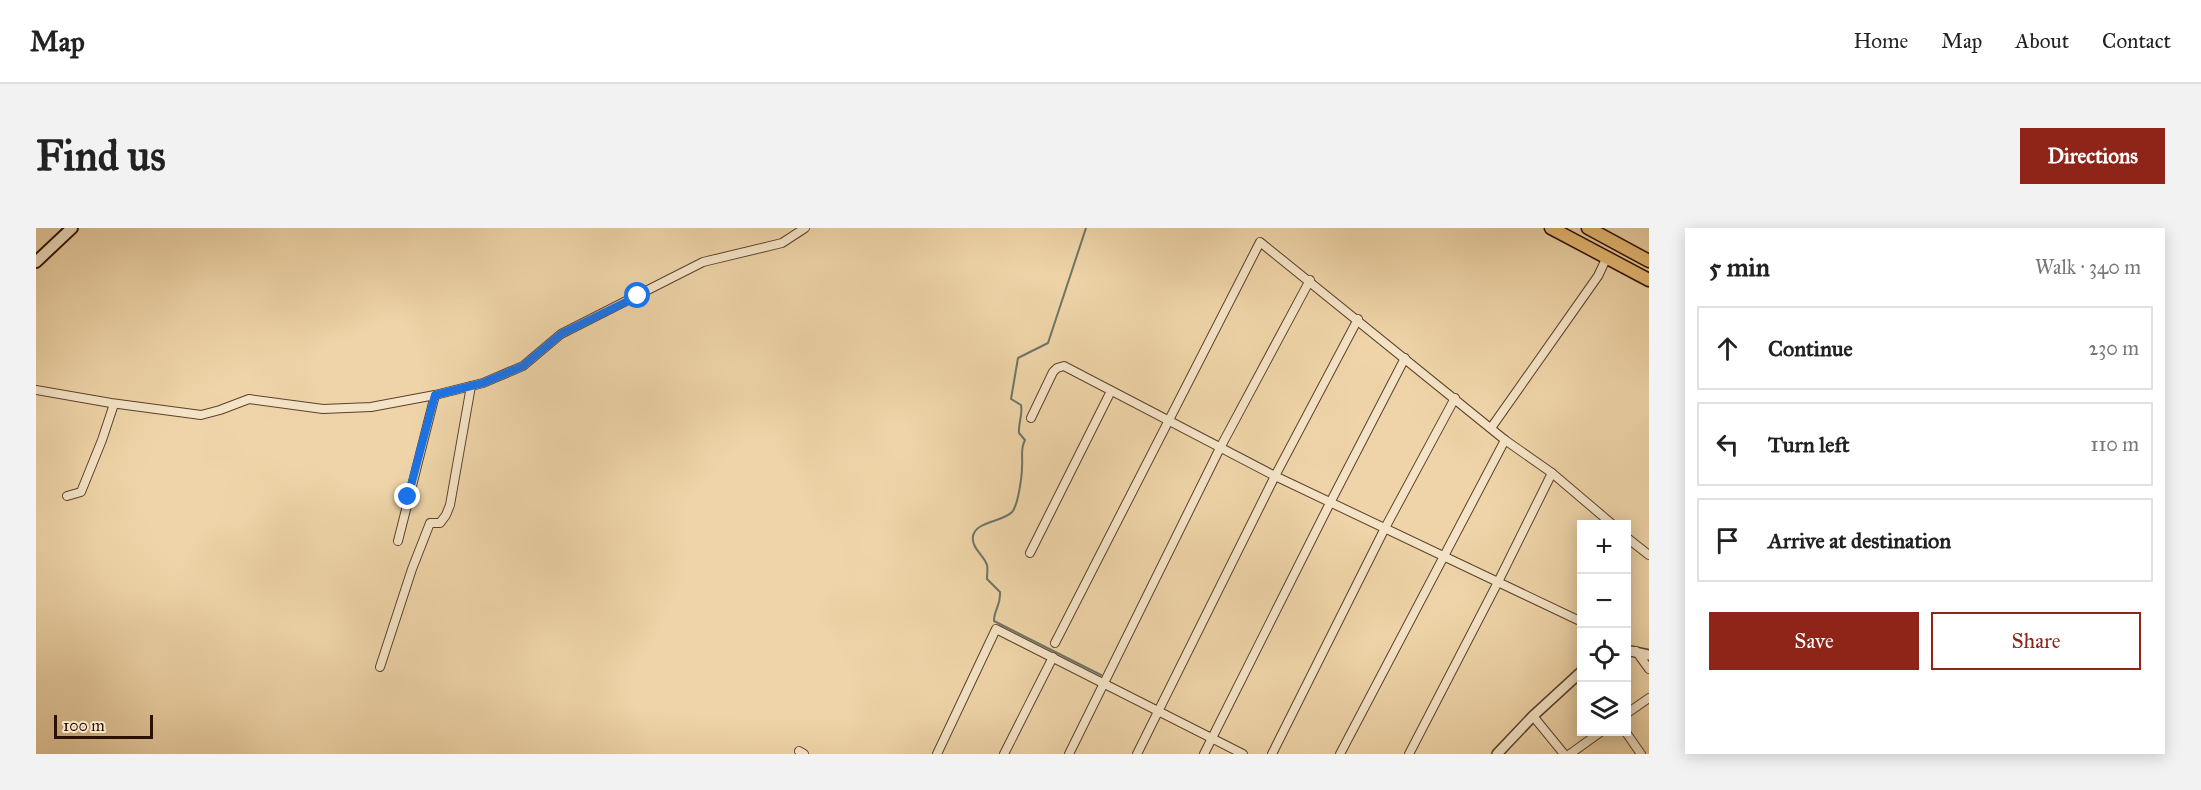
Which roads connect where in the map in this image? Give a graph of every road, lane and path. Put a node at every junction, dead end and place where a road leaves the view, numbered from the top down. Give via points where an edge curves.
1 (72, 228) edge
2 (805, 228) edge
3 (1551, 228) edge
4 (1588, 228) edge
5 (1606, 259) junction
6 (1649, 261) edge
7 (36, 262) edge
8 (1310, 280) junction
9 (1649, 280) edge
10 (1358, 319) junction
11 (1406, 358) junction
12 (471, 386) junction
13 (36, 390) edge
14 (1112, 391) junction
15 (435, 395) junction
16 (1455, 398) junction
17 (114, 404) junction
18 (1031, 418) dead end
19 (1169, 420) junction
20 (1491, 428) junction
21 (1505, 440) junction
22 (1220, 448) junction
23 (1551, 473) junction
24 (1275, 476) junction
25 (67, 496) dead end
26 (1331, 501) junction
27 (1606, 520) edge
28 (1385, 528) junction
29 (398, 541) dead end
30 (1631, 541) edge
31 (1030, 553) dead end
32 (1444, 555) junction
33 (1649, 555) edge
34 (1498, 582) junction
35 (1577, 620) edge
36 (1055, 643) dead end
37 (1631, 650) edge
38 (1649, 655) edge
39 (1053, 657) junction
40 (380, 667) dead end
41 (1649, 669) edge
42 (1577, 675) edge
43 (1105, 684) junction
44 (1649, 698) edge
45 (1159, 710) junction
46 (1631, 711) edge
47 (1533, 716) junction
48 (1596, 736) edge
49 (1628, 736) edge
50 (1212, 738) junction
51 (937, 754) edge
52 (1004, 754) edge
53 (1069, 754) edge
54 (1137, 754) edge
55 (1204, 754) edge
56 (1243, 754) edge
57 (1272, 754) edge
58 (1340, 754) edge
59 (1409, 754) edge
60 (1497, 754) edge
61 (1564, 754) edge
62 (1570, 754) edge
63 (1641, 754) edge

1 - 7 main road
2 - 12 street via 782,243 703,262 561,334 523,366
3 - 5 highway
4 - 6 highway
5 - 9 highway
5 - 20 street
8 - 10 street
8 - 19 street via 1260,242
8 - 22 street
10 - 11 street
10 - 24 street
11 - 16 street
11 - 26 street
12 - 15 street
12 - 40 street via 450,505 440,523 430,523
13 - 17 street
14 - 18 street via 1064,366 1057,368
14 - 19 street
14 - 31 street
15 - 17 street via 371,407 323,409 249,399 201,415
15 - 29 street
16 - 20 street
16 - 28 street
17 - 25 street via 81,492
19 - 22 street
19 - 36 street
20 - 21 street
21 - 23 street
21 - 32 street
22 - 24 street
22 - 43 street
23 - 27 street
23 - 34 street
24 - 26 street
24 - 45 street
26 - 28 street
26 - 50 street
28 - 32 street
28 - 57 street
30 - 33 street
32 - 34 street
32 - 58 street
34 - 35 street
34 - 59 street
37 - 38 street
37 - 41 street
39 - 43 street
39 - 51 street via 996,628
39 - 52 street
42 - 47 street
43 - 45 street
43 - 53 street
44 - 46 street
45 - 50 street
45 - 54 street
47 - 60 street
47 - 61 street
48 - 62 street
49 - 63 street
50 - 55 street
50 - 56 street

